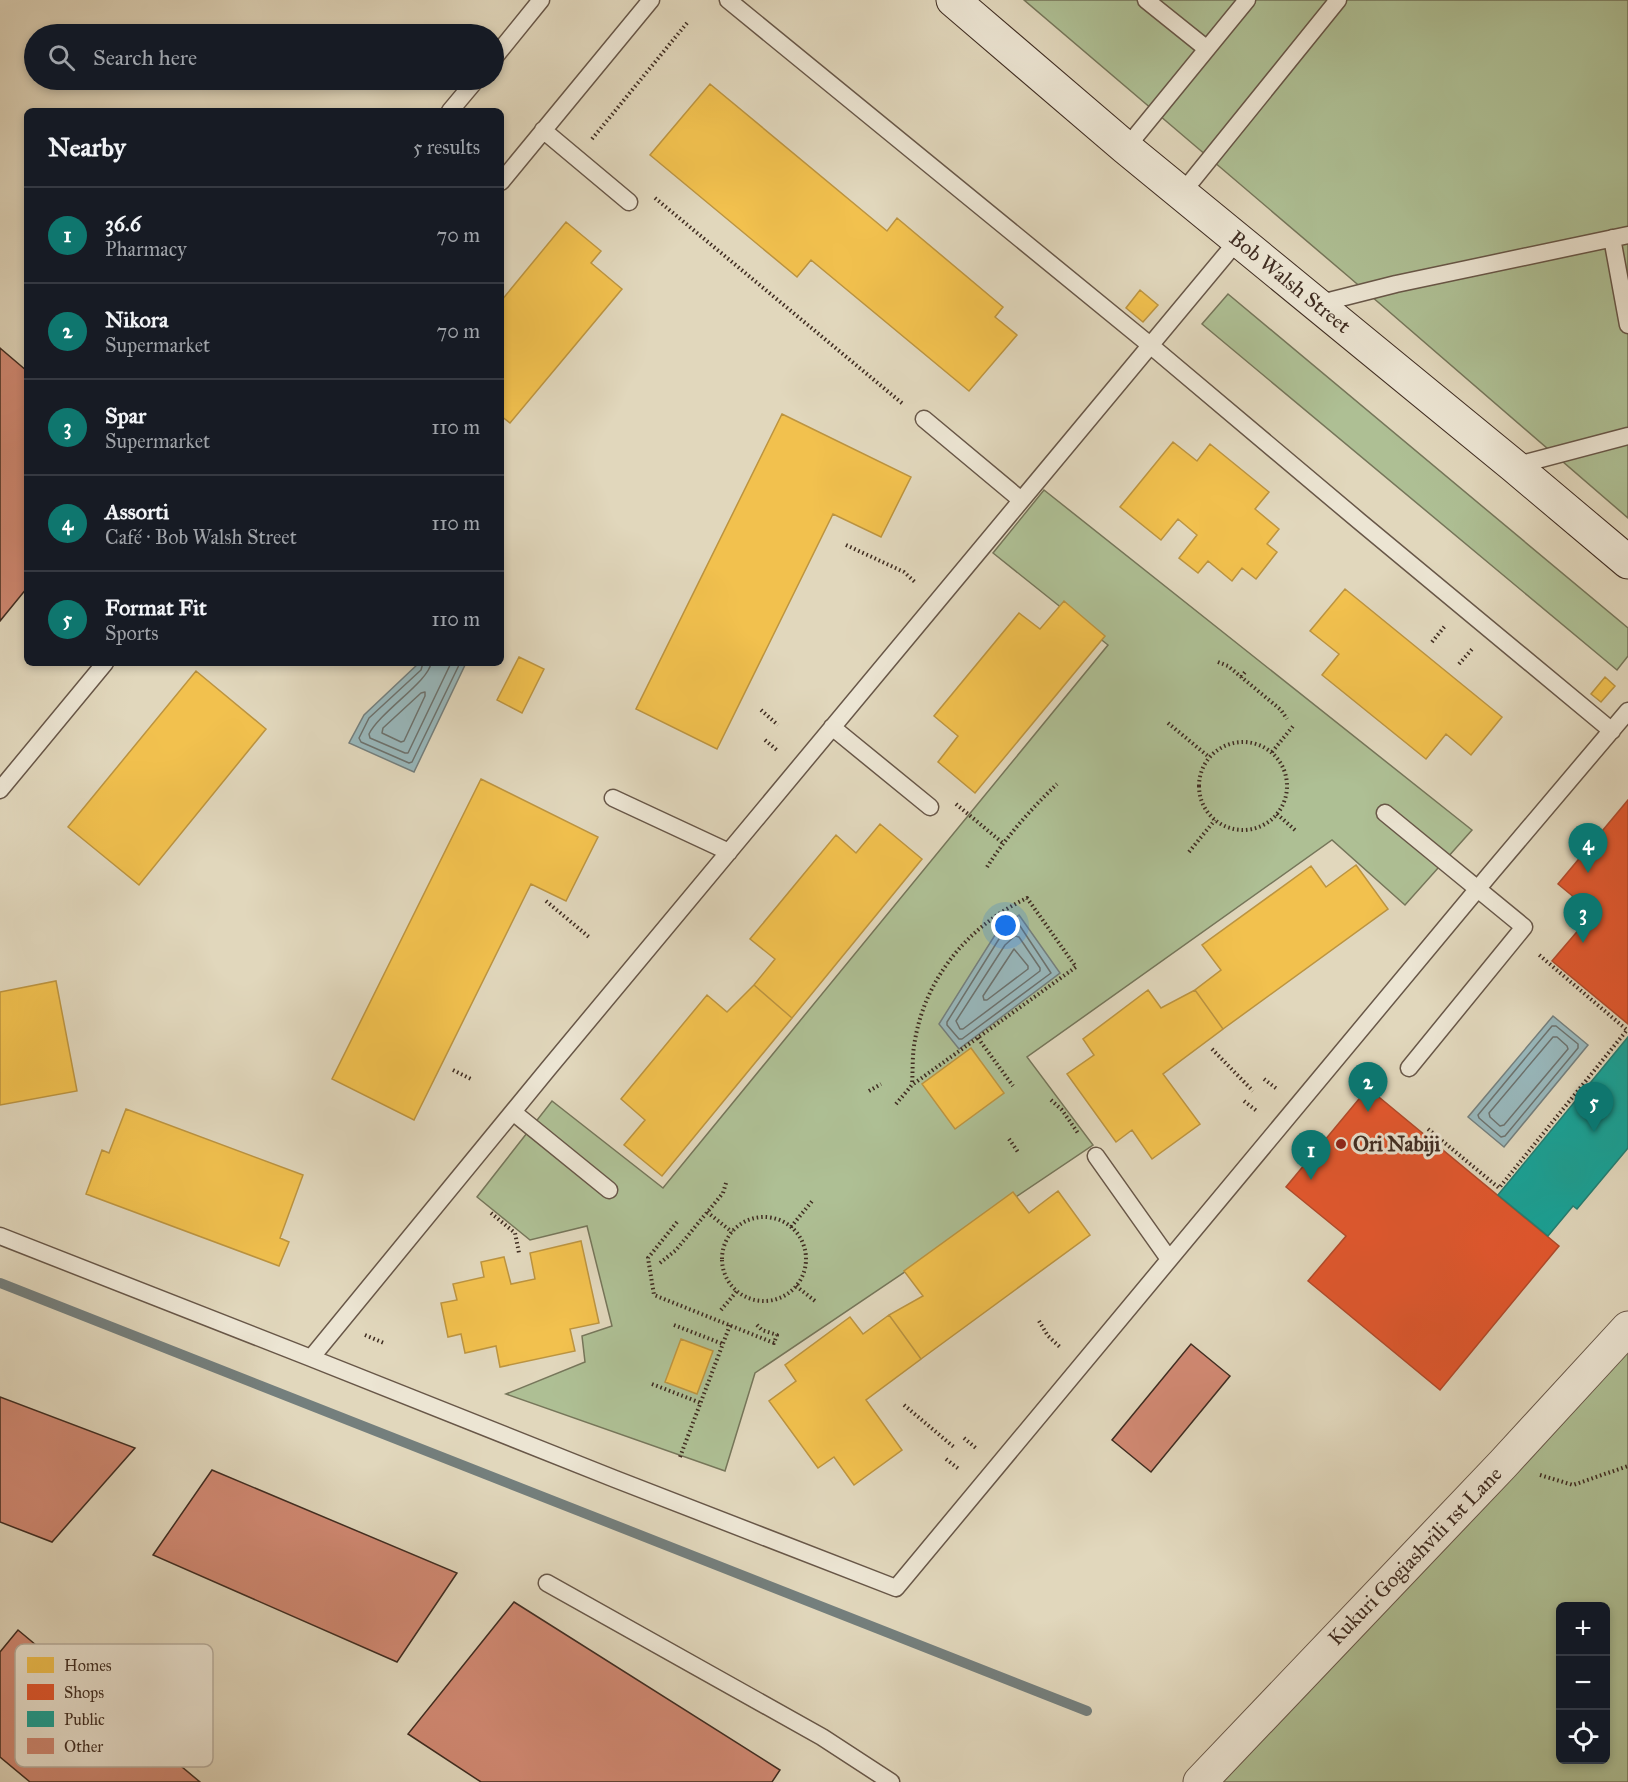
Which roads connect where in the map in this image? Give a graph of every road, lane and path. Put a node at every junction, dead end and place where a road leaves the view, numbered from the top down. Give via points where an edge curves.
1 (541, 0) edge
2 (651, 0) edge
3 (728, 0) edge
4 (952, 0) edge
5 (1146, 0) edge
6 (1247, 0) edge
7 (1338, 0) edge
8 (687, 22) dead end
9 (504, 46) edge
10 (1207, 49) junction
11 (468, 90) edge
12 (453, 108) edge
13 (543, 130) junction
14 (589, 143) dead end
15 (1126, 148) junction
16 (504, 178) edge
17 (650, 193) dead end
18 (1182, 194) junction
19 (629, 202) dead end
20 (1620, 237) edge
21 (1238, 240) junction
22 (1317, 304) junction
23 (1628, 325) edge
24 (1150, 345) junction
25 (909, 409) dead end
26 (924, 419) dead end
27 (1628, 436) edge
28 (1514, 466) junction
29 (1021, 500) junction
30 (846, 545) dead end
31 (1628, 562) edge
32 (937, 600) junction
33 (1218, 662) dead end
34 (103, 666) edge
35 (1246, 671) dead end
36 (1241, 677) junction
37 (761, 710) dead end
38 (1628, 711) edge
39 (1287, 719) dead end
40 (1168, 723) dead end
41 (778, 725) dead end
42 (1294, 725) dead end
43 (832, 727) junction
44 (1612, 731) junction
45 (1272, 752) junction
46 (1209, 757) junction
47 (1057, 784) dead end
48 (0, 790) edge
49 (613, 798) dead end
50 (930, 807) dead end
51 (1384, 813) dead end
52 (1276, 814) junction
53 (1215, 820) junction
54 (1295, 830) dead end
55 (729, 852) junction
56 (1189, 852) dead end
57 (987, 867) dead end
58 (1477, 889) junction
59 (546, 901) dead end
60 (1517, 936) junction
61 (589, 937) dead end
62 (978, 1038) junction
63 (1212, 1049) dead end
64 (1409, 1068) dead end
65 (453, 1070) dead end
66 (471, 1079) dead end
67 (881, 1084) dead end
68 (912, 1086) junction
69 (1013, 1086) dead end
70 (1253, 1090) dead end
71 (869, 1091) dead end
72 (1051, 1100) dead end
73 (896, 1104) dead end
74 (513, 1112) junction
75 (1428, 1128) dead end
76 (1078, 1133) dead end
77 (1009, 1139) dead end
78 (1018, 1152) dead end
79 (1096, 1156) dead end
80 (726, 1184) dead end
81 (609, 1190) dead end
82 (813, 1200) dead end
83 (707, 1212) junction
84 (491, 1213) dead end
85 (677, 1222) dead end
86 (791, 1227) junction
87 (732, 1232) junction
88 (0, 1236) edge
89 (519, 1253) dead end
90 (1169, 1259) junction
91 (660, 1263) dead end
92 (796, 1286) junction
93 (737, 1291) junction
94 (815, 1301) dead end
95 (721, 1310) dead end
96 (1039, 1321) dead end
97 (755, 1323) dead end
98 (674, 1325) dead end
99 (730, 1325) junction
100 (1628, 1328) edge
101 (723, 1344) junction
102 (311, 1358) junction
103 (1082, 1365) junction
104 (652, 1384) dead end
105 (701, 1403) junction
106 (904, 1405) dead end
107 (955, 1448) dead end
108 (680, 1457) dead end
109 (1503, 1464) junction
110 (1628, 1466) edge
111 (547, 1583) dead end
112 (891, 1782) edge
113 (1200, 1782) edge

1 - 9 lane
2 - 13 lane
3 - 24 lane
4 - 15 street, Bob Walsh Street
5 - 10 lane
6 - 10 lane
7 - 18 lane
8 - 14 path
10 - 15 lane
11 - 12 lane
13 - 16 lane
13 - 19 lane
15 - 18 street, Bob Walsh Street
17 - 25 path
18 - 21 street, Bob Walsh Street
20 - 22 lane
20 - 23 lane
21 - 22 street, Bob Walsh Street
21 - 24 lane
22 - 28 street, Bob Walsh Street
24 - 29 lane
24 - 44 lane
26 - 29 lane
27 - 28 lane
28 - 31 street, Bob Walsh Street
29 - 32 lane
30 - 32 path via 904,572
32 - 43 lane
33 - 36 path
34 - 48 lane
35 - 36 path
36 - 39 path
37 - 41 path
38 - 44 lane
40 - 46 path
42 - 45 path
43 - 50 lane
43 - 55 lane
44 - 58 lane
45 - 46 path via 1260,744 1233,742
45 - 52 path via 1287,775 1284,802
46 - 53 path via 1198,783 1206,810
47 - 57 path
49 - 55 lane
51 - 58 lane
52 - 53 path via 1258,828 1247,830 1224,826
52 - 54 path
53 - 56 path
55 - 74 lane
58 - 60 lane via 1524,927
58 - 90 lane
59 - 61 path
60 - 64 lane
60 - 75 path via 1627,1030 1499,1188
62 - 68 path
62 - 68 path via 1076,967 1027,898 989,919 964,942 942,971 924,1006 915,1041
62 - 69 path
63 - 70 path
65 - 66 path
67 - 71 path
68 - 73 path
72 - 76 path
74 - 81 lane
74 - 102 lane
77 - 78 path
79 - 90 lane
80 - 83 path
82 - 86 path
83 - 87 path
83 - 91 path
84 - 89 path via 515,1233
85 - 99 path via 648,1258 654,1295
86 - 87 path via 780,1220 754,1218
86 - 92 path via 799,1235 806,1255 806,1266
87 - 93 path via 722,1263 729,1283
88 - 102 lane
90 - 103 lane
92 - 93 path via 780,1297 761,1301
92 - 94 path
93 - 95 path
96 - 103 path via 1048,1336
97 - 99 path via 777,1335 774,1343
98 - 101 path
99 - 101 path
100 - 109 street, Kukuri Gogiashvili 1st Lane
101 - 105 path
102 - 103 lane via 896,1588
104 - 105 path
105 - 108 path
106 - 107 path
109 - 110 path via 1573,1485
109 - 113 street, Kukuri Gogiashvili 1st Lane
111 - 112 lane via 822,1737

